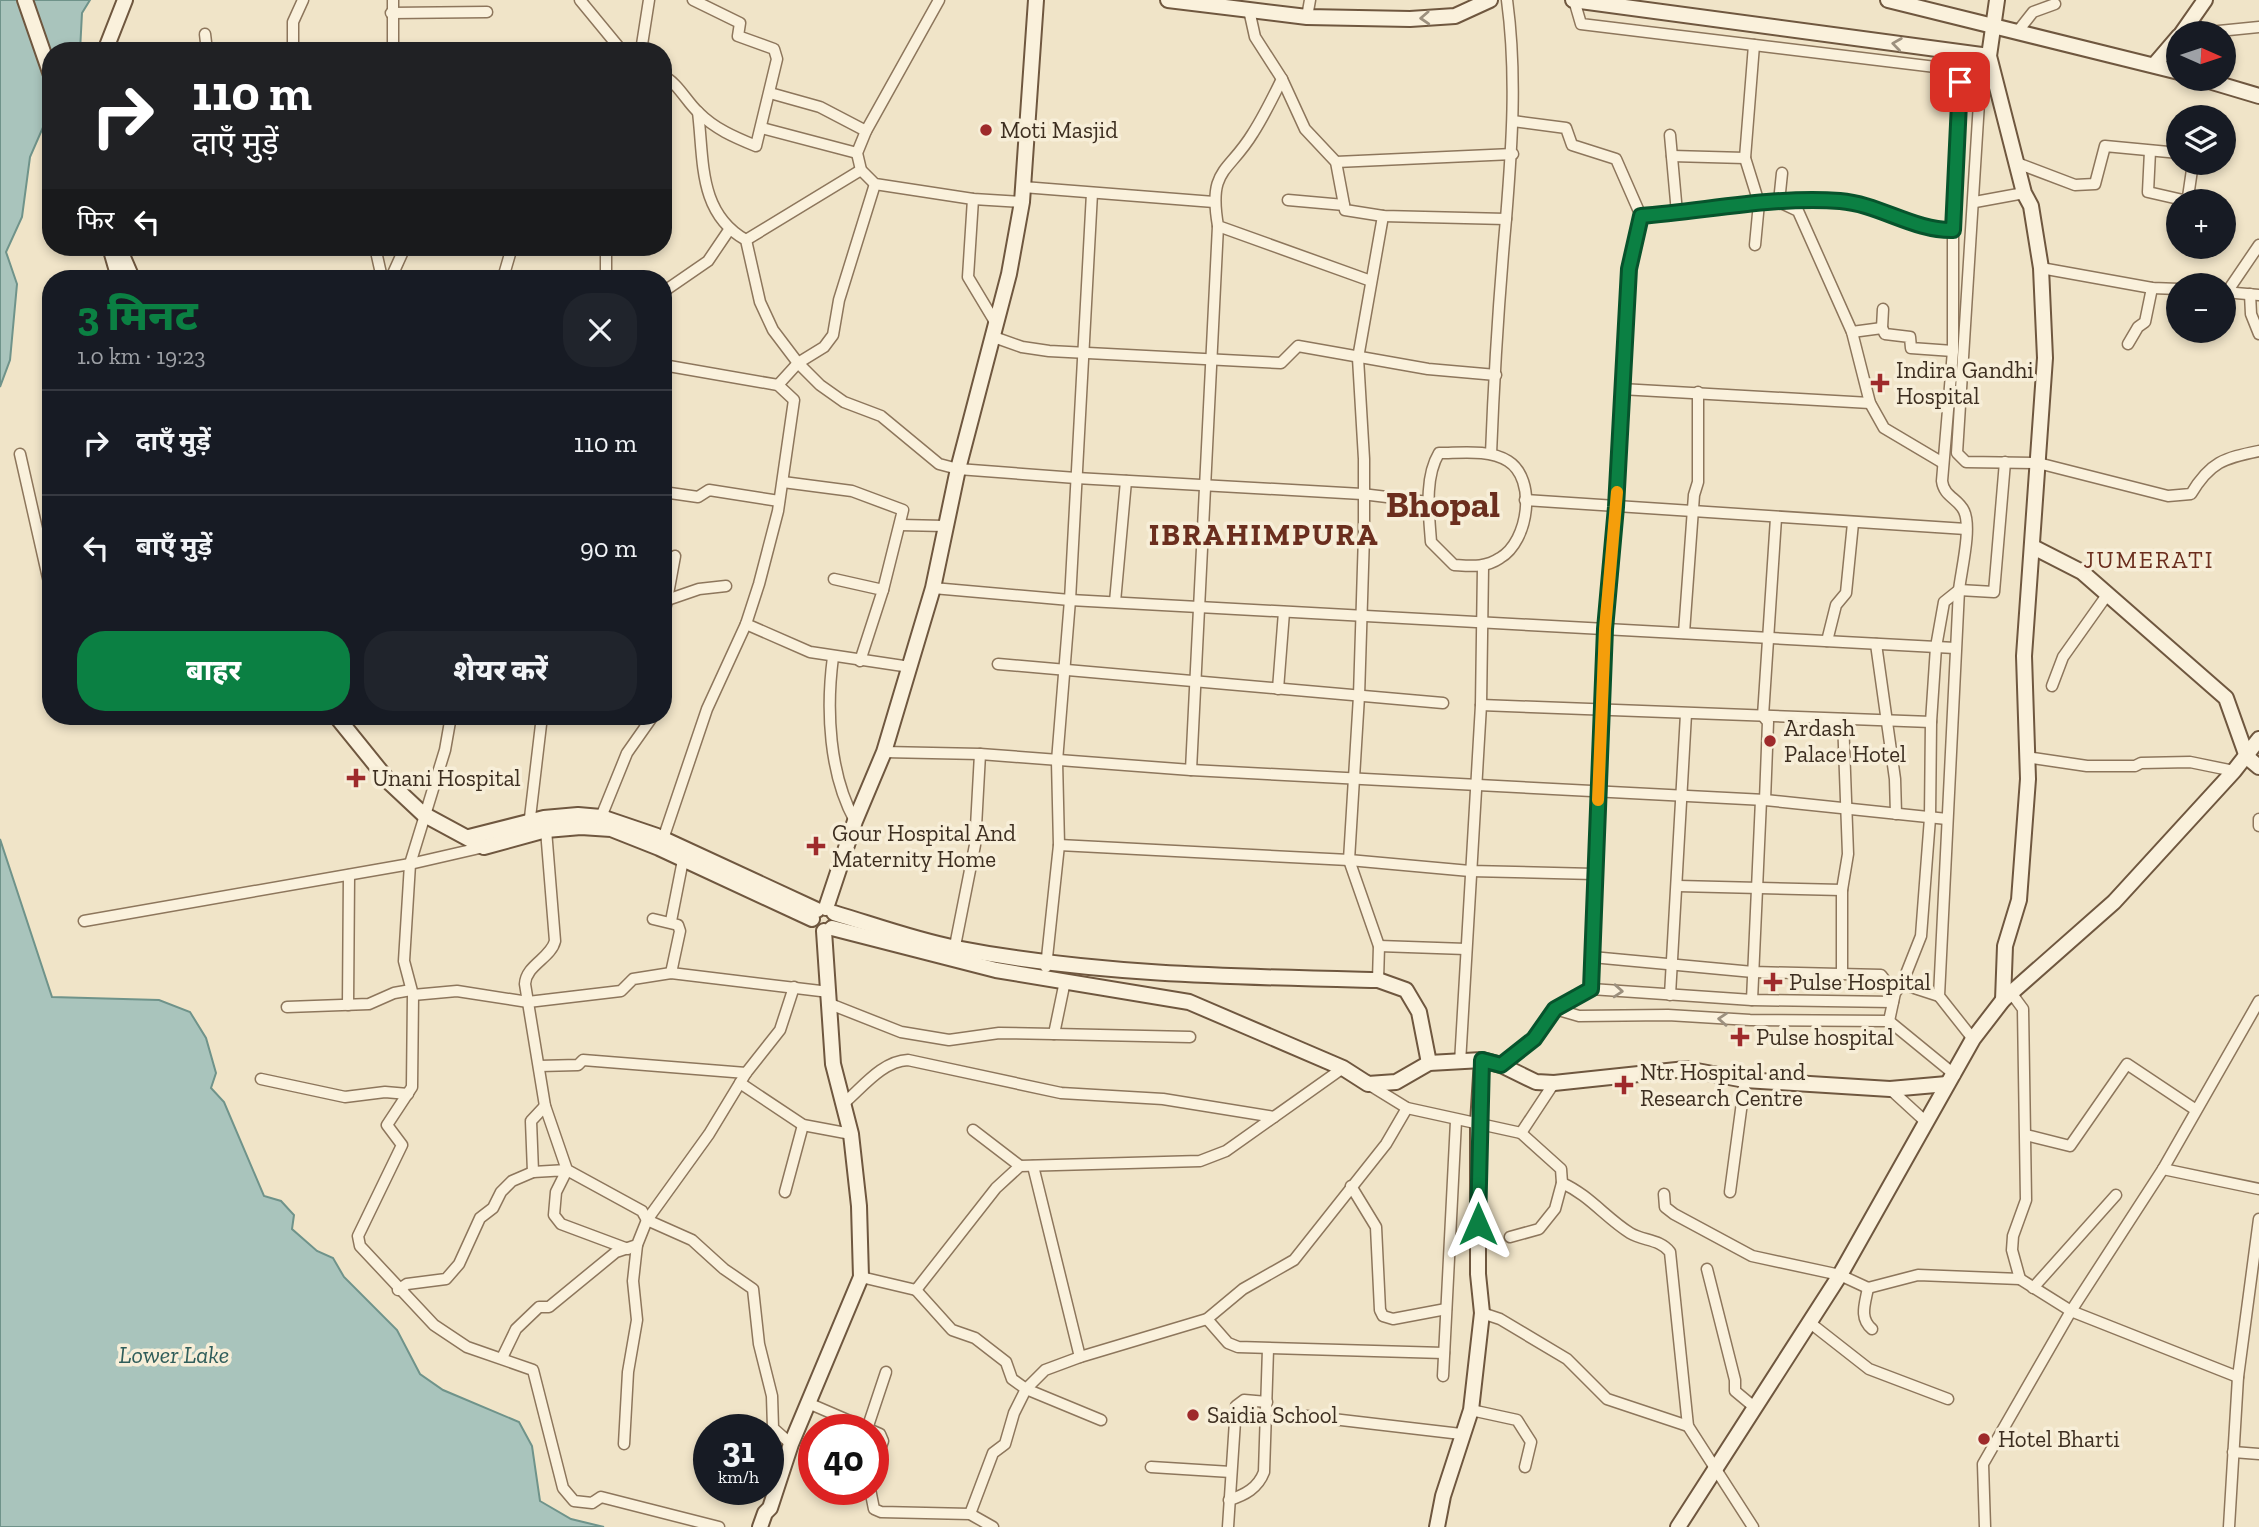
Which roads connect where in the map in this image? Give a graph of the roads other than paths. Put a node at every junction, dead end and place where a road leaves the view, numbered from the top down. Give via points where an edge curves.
1 (24, 0) edge
2 (125, 0) edge
3 (303, 0) edge
4 (393, 0) edge
5 (580, 0) edge
6 (649, 0) edge
7 (693, 0) edge
8 (939, 0) edge
9 (1036, 0) edge
10 (1168, 0) edge
11 (1310, 0) edge
12 (1490, 0) edge
13 (1507, 0) edge
14 (1574, 0) edge
15 (1888, 0) edge
16 (1997, 0) edge
17 (2205, 0) edge
18 (2055, 4) dead end
19 (1249, 10) junction
20 (487, 12) dead end
21 (391, 13) junction
22 (1307, 17) junction
23 (2190, 21) edge
24 (1995, 26) junction
25 (2259, 27) edge
26 (2236, 29) edge
27 (2018, 32) junction
28 (205, 34) dead end
29 (109, 42) edge
30 (206, 42) edge
31 (293, 42) edge
32 (393, 42) edge
33 (615, 42) edge
34 (642, 42) edge
35 (1754, 45) junction
36 (42, 50) edge
37 (2166, 50) edge
38 (1986, 56) junction
39 (2154, 64) junction
40 (2166, 68) edge
41 (1282, 79) junction
42 (672, 81) edge
43 (2236, 89) edge
44 (770, 93) junction
45 (2259, 96) edge
46 (698, 113) junction
47 (1513, 121) junction
48 (762, 128) junction
49 (866, 131) junction
50 (1670, 135) dead end
51 (2150, 151) junction
52 (2166, 152) edge
53 (858, 153) junction
54 (1513, 154) junction
55 (1671, 156) junction
56 (1745, 158) junction
57 (1336, 162) junction
58 (2017, 163) junction
59 (861, 170) junction
60 (1782, 173) dead end
61 (2191, 175) edge
62 (875, 184) junction
63 (1092, 193) junction
64 (2024, 193) junction
65 (1022, 195) junction
66 (973, 199) junction
67 (1288, 200) dead end
68 (1214, 202) junction
69 (1779, 202) junction
70 (1975, 202) junction
71 (1759, 204) junction
72 (1344, 205) junction
73 (1676, 213) junction
74 (1383, 216) junction
75 (1641, 216) junction
76 (1506, 219) junction
77 (1219, 226) junction
78 (729, 230) junction
79 (1953, 230) junction
80 (746, 240) junction
81 (1755, 245) dead end
82 (2259, 245) edge
83 (2040, 268) junction
84 (2236, 278) edge
85 (1371, 281) junction
86 (672, 286) edge
87 (2152, 288) junction
88 (2166, 289) edge
89 (2236, 293) edge
90 (2254, 294) edge
91 (1883, 309) dead end
92 (1882, 328) junction
93 (993, 329) junction
94 (1852, 332) junction
95 (2259, 334) edge
96 (2128, 344) dead end
97 (1083, 350) junction
98 (1952, 351) junction
99 (1211, 357) junction
100 (1358, 358) junction
101 (798, 363) junction
102 (672, 367) edge
103 (1496, 375) junction
104 (778, 385) junction
105 (1621, 389) junction
106 (1698, 392) junction
107 (1870, 403) junction
108 (2259, 451) edge
109 (20, 454) dead end
110 (1491, 454) junction
111 (2005, 462) junction
112 (1943, 463) junction
113 (2038, 463) junction
114 (958, 469) junction
115 (1076, 478) junction
116 (1126, 481) junction
117 (783, 482) junction
118 (1205, 484) junction
119 (672, 493) edge
120 (1362, 494) junction
121 (1525, 500) junction
122 (779, 501) junction
123 (1428, 502) junction
124 (1616, 507) junction
125 (1692, 512) junction
126 (1776, 518) junction
127 (1853, 523) junction
128 (900, 526) junction
129 (945, 526) junction
130 (1966, 529) junction
131 (2033, 547) junction
132 (42, 551) edge
133 (675, 556) dead end
134 (1483, 567) junction
135 (672, 572) edge
136 (834, 579) dead end
137 (726, 586) dead end
138 (933, 588) junction
139 (883, 590) junction
140 (1959, 590) junction
141 (2107, 595) junction
142 (672, 598) edge
143 (1070, 600) junction
144 (1115, 602) junction
145 (1200, 607) junction
146 (1284, 612) junction
147 (1360, 616) junction
148 (1483, 621) junction
149 (746, 624) junction
150 (1605, 629) junction
151 (1684, 633) junction
152 (1769, 638) junction
153 (1827, 641) junction
154 (1876, 644) junction
155 (1937, 647) junction
156 (1955, 648) junction
157 (833, 657) junction
158 (860, 661) junction
159 (998, 664) dead end
160 (909, 667) junction
161 (1063, 670) junction
162 (1197, 681) junction
163 (2052, 686) dead end
164 (1278, 689) junction
165 (1359, 696) junction
166 (1443, 703) dead end
167 (1481, 705) junction
168 (1603, 711) junction
169 (1686, 714) junction
170 (1763, 716) junction
171 (1843, 719) junction
172 (1888, 721) junction
173 (1931, 722) junction
174 (343, 725) edge
175 (449, 725) edge
176 (541, 725) edge
177 (647, 725) edge
178 (2259, 739) edge
179 (884, 752) junction
180 (980, 754) junction
181 (2026, 757) junction
182 (2247, 757) junction
183 (1057, 761) junction
184 (2259, 767) edge
185 (1191, 770) junction
186 (2234, 771) junction
187 (1352, 779) junction
188 (1475, 786) junction
189 (1599, 791) junction
190 (1680, 797) junction
191 (1763, 800) junction
192 (1844, 809) junction
193 (423, 814) junction
194 (1896, 814) junction
195 (601, 817) junction
196 (1930, 818) junction
197 (1947, 819) junction
198 (2259, 819) edge
199 (855, 821) junction
200 (2259, 826) edge
201 (529, 828) junction
202 (546, 830) junction
203 (469, 837) junction
204 (661, 843) junction
205 (1059, 845) junction
206 (484, 847) junction
207 (683, 860) junction
208 (1349, 860) junction
209 (410, 864) junction
210 (1469, 871) junction
211 (1594, 874) junction
212 (349, 875) junction
213 (1678, 886) junction
214 (1759, 887) junction
215 (1842, 890) junction
216 (824, 918) junction
217 (653, 919) dead end
218 (84, 921) dead end
219 (671, 921) junction
220 (1379, 946) junction
221 (1466, 949) junction
222 (954, 954) junction
223 (1592, 957) junction
224 (1046, 964) junction
225 (1672, 965) junction
226 (1112, 968) junction
227 (1753, 972) junction
228 (671, 973) junction
229 (1842, 974) junction
230 (1044, 979) junction
231 (1378, 980) junction
232 (1065, 981) junction
233 (1902, 984) junction
234 (794, 987) junction
235 (1109, 989) junction
236 (1591, 989) junction
237 (412, 993) junction
238 (1670, 995) junction
239 (1939, 996) junction
240 (1894, 997) junction
241 (2007, 997) junction
242 (829, 998) junction
243 (1752, 1000) junction
244 (2259, 1001) edge
245 (528, 1002) junction
246 (348, 1005) junction
247 (287, 1007) dead end
248 (1555, 1009) junction
249 (1889, 1021) junction
250 (1054, 1034) junction
251 (1190, 1037) dead end
252 (1973, 1039) junction
253 (1482, 1060) junction
254 (1429, 1063) junction
255 (1460, 1063) junction
256 (1501, 1065) junction
257 (539, 1066) junction
258 (1343, 1068) junction
259 (746, 1073) junction
260 (261, 1079) dead end
261 (1951, 1079) junction
262 (1745, 1080) junction
263 (740, 1083) junction
264 (1554, 1083) junction
265 (1368, 1084) junction
266 (1890, 1089) junction
267 (408, 1094) junction
268 (843, 1104) junction
269 (545, 1106) junction
270 (1407, 1108) junction
271 (2196, 1110) junction
272 (1274, 1117) junction
273 (1456, 1121) junction
274 (1926, 1122) junction
275 (1478, 1124) junction
276 (803, 1125) junction
277 (973, 1130) dead end
278 (1521, 1133) junction
279 (851, 1134) junction
280 (2026, 1135) junction
281 (1020, 1166) junction
282 (1033, 1166) junction
283 (2163, 1169) junction
284 (567, 1170) junction
285 (533, 1172) junction
286 (1563, 1183) junction
287 (1351, 1186) junction
288 (2259, 1189) edge
289 (785, 1192) dead end
290 (1730, 1192) dead end
291 (1664, 1194) dead end
292 (2116, 1195) dead end
293 (2259, 1219) edge
294 (647, 1220) junction
295 (1510, 1237) dead end
296 (633, 1247) junction
297 (1707, 1269) dead end
298 (1840, 1275) junction
299 (862, 1278) junction
300 (2020, 1279) junction
301 (1868, 1288) junction
302 (2033, 1288) junction
303 (398, 1290) junction
304 (916, 1290) junction
305 (1446, 1310) junction
306 (2071, 1311) junction
307 (1482, 1313) junction
308 (1207, 1319) junction
309 (1809, 1322) junction
310 (1872, 1329) dead end
311 (1268, 1349) junction
312 (1444, 1353) junction
313 (1080, 1357) junction
314 (502, 1358) junction
315 (886, 1372) dead end
316 (1443, 1376) dead end
317 (2238, 1377) junction
318 (1026, 1389) junction
319 (1948, 1399) dead end
320 (1267, 1402) junction
321 (808, 1403) junction
322 (1754, 1406) junction
323 (1471, 1410) junction
324 (837, 1414) edge
325 (872, 1414) edge
326 (1307, 1416) dead end
327 (1101, 1420) dead end
328 (1688, 1426) junction
329 (1461, 1434) junction
330 (624, 1444) dead end
331 (791, 1444) junction
332 (2234, 1452) junction
333 (2259, 1454) edge
334 (1151, 1467) dead end
335 (1525, 1467) dead end
336 (1713, 1469) junction
337 (1231, 1472) junction
338 (1230, 1500) junction
339 (873, 1505) edge
340 (771, 1508) junction
341 (970, 1514) junction
342 (719, 1527) edge
343 (760, 1527) edge
344 (771, 1527) edge
345 (993, 1527) edge
346 (1228, 1527) edge
347 (1437, 1527) edge
348 (1678, 1527) edge
349 (1753, 1527) edge
350 (1985, 1527) edge
351 (2229, 1527) edge

1 - 36 street
2 - 29 street
3 - 31 street via 293,23
4 - 21 street
5 - 33 street
6 - 34 street
7 - 44 street via 740,23 738,36 774,49 777,59
8 - 49 street
9 - 65 street
10 - 19 street
11 - 22 street
12 -> 22 street via 1444,18
13 - 47 street via 1514,53
14 - 35 street via 1581,24
38 -> 14 street
15 - 24 street
16 - 24 street
17 - 23 street
18 - 27 street via 2033,12
19 - 22 street
19 - 41 street via 1255,37
20 - 21 street
21 - 32 street
24 - 27 street
24 - 38 street
25 - 26 street
27 - 39 street
28 - 30 street
35 - 56 street
35 - 79 street via 1952,69 1960,82
37 - 39 street
38 - 58 street
38 - 70 street
39 - 40 street
41 - 57 street via 1305,129
41 - 68 street via 1252,135 1222,170
42 - 46 street
43 - 45 street
44 - 48 street
44 - 49 street via 820,107
46 - 48 street via 726,134 756,146
46 - 78 street via 709,200
47 - 54 street
47 - 75 street via 1566,128 1573,145 1616,159
48 - 53 street
49 - 53 street
50 - 55 street
51 - 52 street
51 - 58 street via 2105,146 2095,184 2075,185
51 - 61 street via 2148,192 2183,200 2188,197
53 - 59 street
54 - 57 street
54 - 76 street
55 - 56 street
55 - 73 street
56 - 71 street
57 - 72 street
58 - 64 street
59 - 62 street
59 - 80 street
60 - 69 street
62 - 66 street
62 - 101 street via 839,300 833,335 824,347
63 - 65 street
63 - 68 street
63 - 97 street
64 - 70 street
64 - 83 street via 2031,206
65 - 66 street
65 - 93 street via 1009,274
66 - 93 street via 968,277
67 - 72 street
68 - 77 street
69 - 71 street
69 - 79 street via 1864,205 1937,230
69 - 94 street via 1798,211
70 - 111 street via 1957,453 1966,462
71 - 73 street
71 - 81 street
72 - 74 street via 1345,211
73 - 75 street
74 - 76 street
74 - 85 street
75 - 105 street via 1629,269
76 - 103 street
77 - 85 street
77 - 99 street
78 - 80 street
78 - 86 street via 708,261
79 - 98 street
80 - 101 street via 760,302 773,330
82 - 84 street
83 - 87 street
83 - 113 street via 2045,358
85 - 100 street
87 - 88 street
87 - 96 street via 2145,322
89 - 90 street
90 - 95 street via 2251,314
91 - 92 street
92 - 94 street
92 - 98 street via 1885,334 1910,338 1911,348
93 - 97 street via 1022,347
93 - 114 street
94 - 107 street
97 - 99 street
97 - 115 street
98 - 112 street
99 - 100 street via 1281,363 1298,346
99 - 118 street
100 - 103 street
100 - 120 street
101 - 104 street
101 - 114 street via 844,402 881,416 939,464
102 - 104 street
103 - 110 street
104 - 117 street via 794,400
105 - 106 street
105 - 124 street
106 - 107 street
106 - 125 street via 1698,482
107 - 112 street via 1884,428
108 - 113 street via 2226,457 2203,474 2191,494 2168,496
109 - 132 street
110 - 121 street via 1520,470
110 - 123 street via 1439,453
111 - 113 street
111 - 140 street via 1994,592
112 - 130 street via 1943,489 1964,511
113 - 131 street
114 - 115 street
114 - 129 street
115 - 116 street
115 - 143 street
116 - 118 street
116 - 144 street
117 - 122 street
117 - 128 street via 852,491 900,507 904,516
118 - 120 street
118 - 145 street
119 - 122 street via 698,497 709,490
120 - 123 street
120 - 147 street
121 - 124 street
121 - 134 street via 1521,535 1507,554
122 - 149 street
123 - 134 street via 1431,542 1442,555 1454,565
124 - 125 street
124 - 150 street
125 - 126 street
125 - 151 street
126 - 127 street
126 - 152 street
127 - 130 street
127 - 153 street via 1846,593 1836,605
128 - 129 street
128 - 139 street
129 - 138 street
130 - 140 street
131 - 141 street via 2082,572
131 - 181 street via 2024,656
133 - 135 street
134 - 148 street
136 - 139 street
137 - 142 street
138 - 143 street
138 - 160 street
139 - 158 street
140 - 155 street via 1944,602
140 - 156 street
141 - 163 street via 2063,657
141 - 182 street via 2226,698
143 - 144 street
143 - 161 street
144 - 145 street
145 - 146 street
145 - 162 street
146 - 147 street
146 - 164 street
147 - 148 street
147 - 165 street
148 - 150 street
148 - 167 street
149 - 157 street via 810,653
149 - 204 street via 707,709
150 - 151 street
150 - 168 street
151 - 152 street
152 - 153 street
152 - 170 street
153 - 154 street
154 - 155 street
154 - 172 street
155 - 156 street
155 - 173 street
156 - 197 street
157 - 158 street
157 - 199 street via 831,730 844,801
158 - 160 street
159 - 161 street
160 - 179 street
161 - 162 street
161 - 183 street
162 - 164 street
162 - 185 street
164 - 165 street
165 - 166 street
165 - 187 street
167 - 168 street
167 - 188 street
168 - 169 street
168 - 189 street
169 - 170 street
169 - 190 street
170 - 171 street
170 - 191 street via 1768,722
171 - 172 street
171 - 192 street
172 - 173 street
172 - 194 street
173 - 196 street
174 - 193 street via 391,784
175 - 193 street
176 - 201 street
177 - 195 street via 627,753
178 - 182 street
179 - 180 street
179 - 199 street
180 - 183 street
180 - 222 street via 975,845
181 - 186 street via 2087,766 2190,762
181 - 241 street via 2019,900 2005,946
182 - 184 street
182 - 186 street
183 - 185 street
183 - 205 street
185 - 187 street
186 - 241 street via 2115,902
187 - 188 street
187 - 208 street
188 - 189 street
188 - 210 street
189 - 190 street
189 - 211 street
190 - 191 street
190 - 213 street
191 - 192 street
191 - 214 street
192 - 194 street
192 - 215 street via 1848,854
193 - 203 street
193 - 209 street
194 - 196 street
195 - 201 street via 578,815
195 - 204 street
196 - 197 street
196 - 233 street via 1921,936
197 - 239 street
198 - 200 street
199 - 216 street
201 - 202 street
201 - 203 street
201 - 206 street
202 - 204 street via 611,829
202 - 245 street via 555,941 525,978
203 - 206 street
204 - 207 street
204 - 216 street
205 - 208 street
205 - 224 street
206 - 209 street
207 - 216 street
207 - 219 street
208 - 210 street
208 - 220 street
209 - 212 street
209 - 237 street via 404,961
210 - 211 street
210 - 221 street
211 - 223 street
212 - 218 street
212 - 246 street
213 - 214 street
213 - 225 street
214 - 215 street
214 - 227 street
215 - 229 street
216 - 222 street
216 - 242 street
217 - 219 street
219 - 228 street via 680,931
220 - 221 street
220 - 231 street
221 - 255 street
222 - 224 street
222 - 230 street
223 - 225 street
223 - 236 street
224 - 226 street
224 - 230 street
225 - 227 street
225 - 238 street
226 - 231 street via 1189,976
226 - 235 street
227 - 229 street
227 - 243 street
228 - 234 street
228 - 245 street via 633,979 621,991
229 - 240 street via 1881,975
230 - 232 street
231 - 254 street via 1406,990 1419,1012
232 - 235 street
232 - 250 street
233 - 239 street
233 - 240 street
234 - 242 street
234 - 259 street via 780,1030
235 - 258 street via 1189,1002
236 -> 238 street
236 - 248 street
237 - 245 street via 457,991
237 - 246 street
237 - 267 street via 412,1087
238 - 243 street
239 - 252 street
240 - 243 street
240 - 249 street
241 - 252 street
241 - 280 street via 2023,1009
242 - 250 street via 901,1032 949,1040 999,1033
242 - 268 street via 833,1064
244 - 271 street
245 - 257 street
246 - 247 street
249 -> 248 street via 1579,1016
248 - 256 street via 1534,1039
249 - 261 street
250 - 251 street
252 - 261 street
253 - 255 street
253 - 256 street
253 - 275 street
254 - 255 street
254 - 265 street via 1396,1082
256 - 264 street via 1527,1079
257 - 259 street via 578,1065 583,1060
257 - 269 street
258 - 265 street
258 - 272 street
259 - 263 street
260 - 267 street via 345,1097
261 - 266 street
261 - 274 street
262 - 264 street via 1686,1069
262 - 266 street
262 - 290 street
263 - 276 street
263 - 294 street
264 - 278 street
265 - 270 street
266 - 274 street
267 - 303 street via 387,1125 402,1145 358,1236 360,1246
268 - 272 street via 885,1067 908,1060 1061,1093 1163,1099
268 - 279 street
269 - 284 street
269 - 285 street via 531,1121
270 - 273 street
270 - 287 street via 1386,1144
271 - 280 street via 2127,1065 2070,1146
271 - 283 street
272 - 282 street via 1226,1151 1200,1161
273 - 275 street
273 - 305 street
274 - 298 street
275 - 278 street
275 - 307 street
276 - 279 street
276 - 289 street
277 - 281 street
278 - 286 street via 1560,1169
279 - 299 street
280 - 300 street via 2026,1200 2012,1250
281 - 282 street
281 - 304 street via 996,1188
282 - 313 street
283 - 288 street
283 - 306 street
284 - 285 street
284 - 294 street via 642,1210
284 - 296 street via 556,1192 554,1215 561,1224
285 - 303 street via 512,1181 493,1208 480,1217 459,1264 446,1279 407,1283
286 - 295 street via 1555,1209 1539,1228
286 - 328 street via 1632,1234 1665,1245 1670,1252
287 - 305 street via 1376,1227 1383,1316 1393,1319
287 - 308 street via 1294,1260 1243,1289
291 - 298 street via 1665,1207 1674,1214 1752,1256
292 - 302 street
293 - 317 street
294 - 296 street
294 - 331 street via 692,1240 753,1289 759,1344 772,1396 773,1428
296 - 314 street via 616,1252 549,1307 539,1307 516,1329
296 - 330 street via 636,1320
297 - 322 street via 1735,1391
298 - 301 street
298 - 309 street
299 - 304 street
299 - 321 street
300 - 301 street via 1918,1275
300 - 302 street
301 - 310 street via 1863,1315
302 - 306 street
303 - 314 street via 467,1347
304 - 318 street via 951,1330 975,1338 1006,1362 1012,1379
305 - 312 street
306 - 317 street
306 - 350 street via 1983,1464
307 - 323 street
307 - 328 street via 1567,1359 1607,1399
308 - 311 street via 1228,1343
308 - 313 street
309 - 319 street via 1869,1369
309 - 322 street
311 - 312 street
311 - 320 street
312 - 316 street
313 - 318 street via 1045,1370
314 - 342 street via 533,1370 563,1488 574,1501 592,1503 601,1497
315 - 325 street
317 - 332 street
318 - 327 street
318 - 341 street via 1005,1444 993,1453
320 - 337 street via 1244,1400 1236,1406
320 - 338 street via 1266,1459 1260,1483
321 - 324 street
321 - 331 street
322 - 336 street
323 - 329 street
323 - 335 street via 1517,1420 1531,1442
326 - 329 street
328 - 336 street
329 - 347 street
331 - 340 street
332 - 333 street
332 - 351 street
334 - 337 street
336 - 348 street
336 - 349 street
337 - 338 street
338 - 346 street
339 - 341 street via 881,1512
340 - 343 street
340 - 344 street
341 - 345 street

